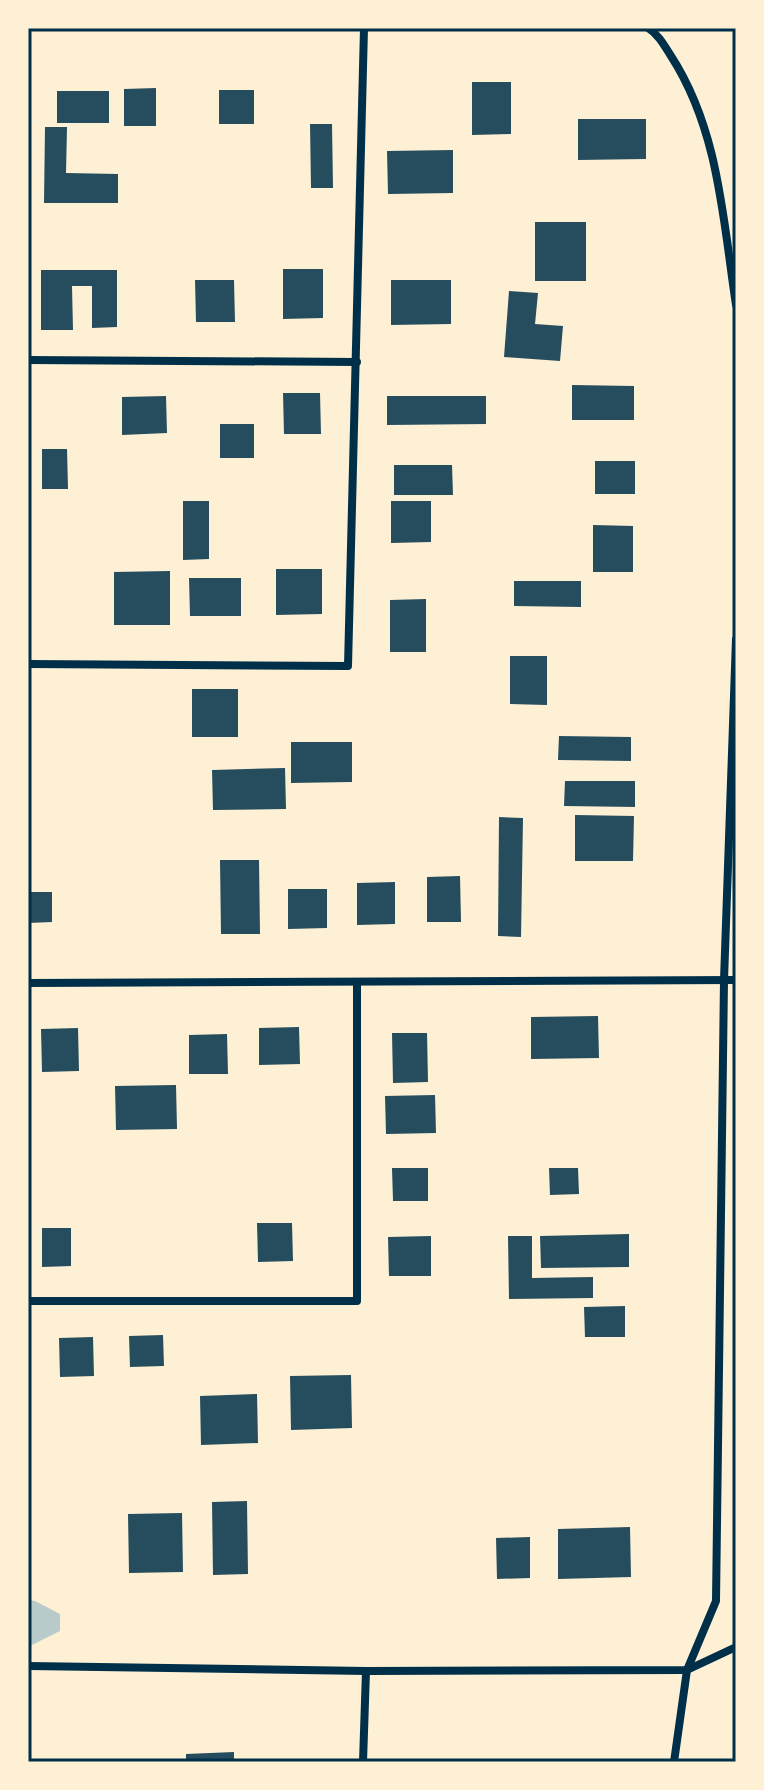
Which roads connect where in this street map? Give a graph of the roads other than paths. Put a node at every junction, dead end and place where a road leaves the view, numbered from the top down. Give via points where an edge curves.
1 (364, 28) edge
2 (648, 28) edge
3 (736, 305) edge
4 (28, 360) edge
5 (357, 362) junction
6 (736, 639) edge
7 (28, 664) edge
8 (724, 980) junction
9 (736, 980) edge
10 (28, 983) edge
11 (357, 983) junction
12 (28, 1301) edge
13 (736, 1647) edge
14 (28, 1666) edge
15 (687, 1670) junction
16 (366, 1671) junction
17 (363, 1762) edge
18 (674, 1762) edge

1 - 5 street
2 - 3 street via 687,80 713,148
4 - 5 street
5 - 7 street via 348,666
6 - 8 street
8 - 9 street
8 - 11 street
8 - 15 street via 716,1601
10 - 11 street
11 - 12 street via 357,1301
13 - 15 street
14 - 16 street
15 - 16 street
15 - 18 street
16 - 17 street

